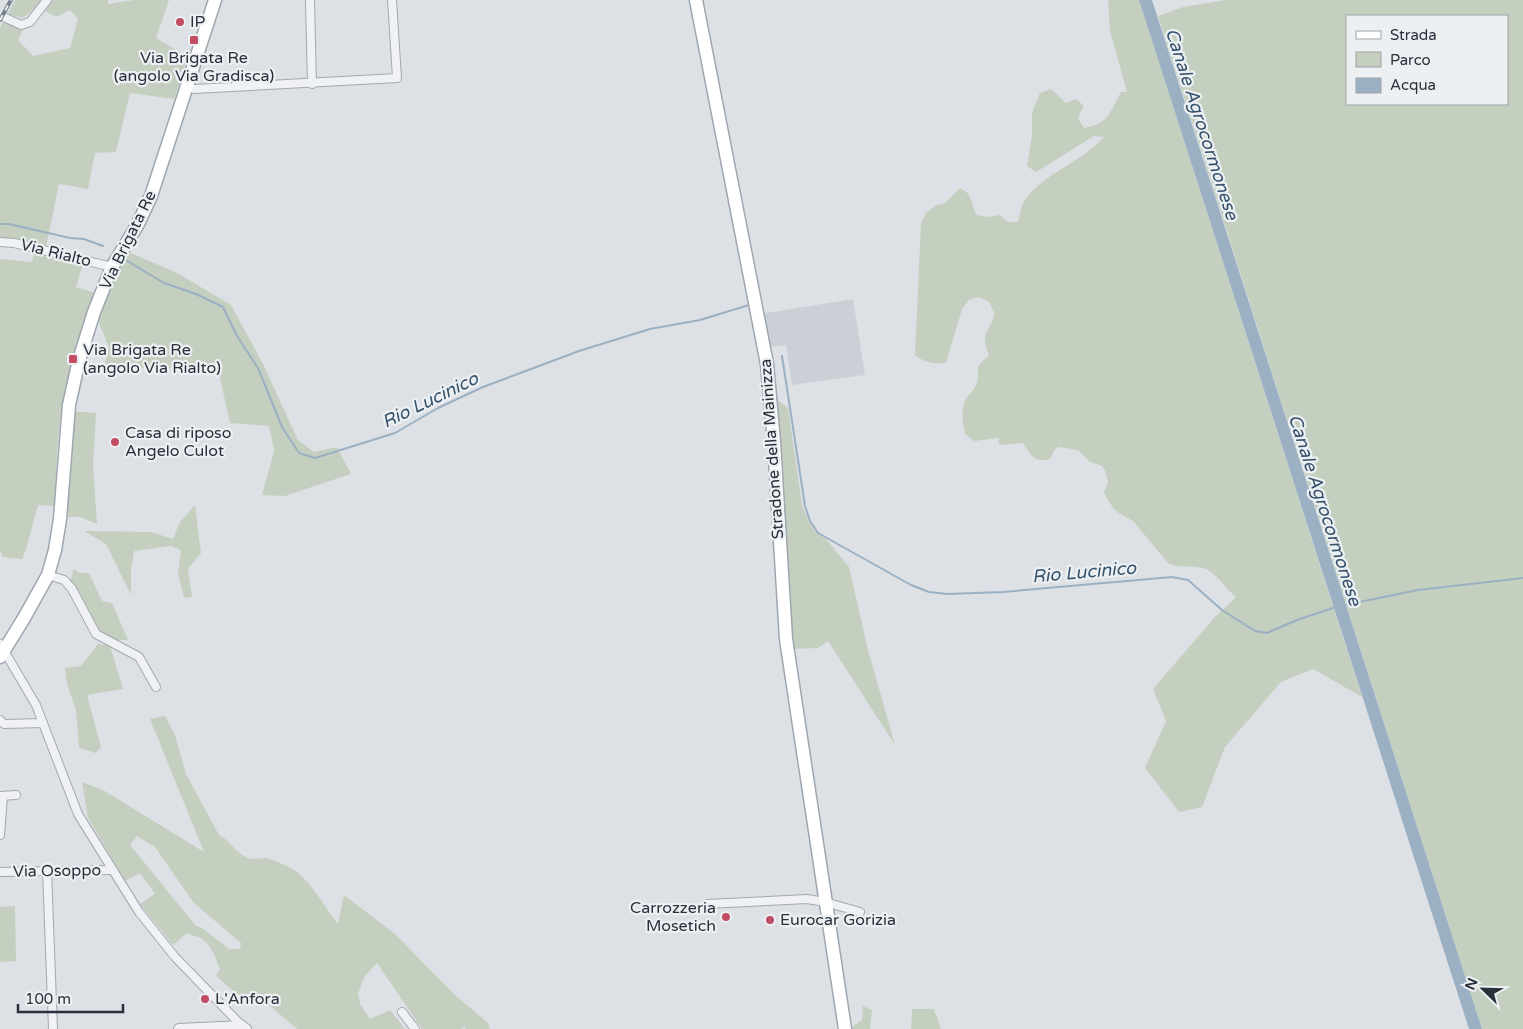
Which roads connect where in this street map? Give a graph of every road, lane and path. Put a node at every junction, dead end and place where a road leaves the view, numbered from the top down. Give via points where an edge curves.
1 (47, 0) edge
2 (215, 0) edge
3 (310, 0) edge
4 (392, 0) edge
5 (696, 0) edge
6 (6, 18) dead end
7 (312, 84) junction
8 (194, 89) dead end
9 (0, 242) edge
10 (115, 261) junction
11 (48, 575) junction
12 (1, 651) edge
13 (156, 687) dead end
14 (0, 720) edge
15 (43, 723) junction
16 (16, 795) dead end
17 (1, 796) edge
18 (0, 835) edge
19 (113, 870) junction
20 (47, 871) junction
21 (0, 872) edge
22 (825, 902) junction
23 (707, 904) dead end
24 (860, 912) dead end
25 (402, 1012) dead end
26 (243, 1028) edge
27 (53, 1029) edge
28 (180, 1029) edge
29 (415, 1029) edge
30 (845, 1029) edge

1 - 6 street via 30,22 21,25
2 - 10 main road, Via Brigata Re via 151,196
3 - 7 street
4 - 7 street via 397,78
5 - 22 main road, Stradone della Mainizza via 767,364 786,638
7 - 8 street
9 - 10 street, Via Rialto
10 - 11 main road, Via Brigata Re via 79,360 70,405 60,519
11 - 12 main road, Via Brigata Re
11 - 13 street via 64,580 72,589 96,634 139,657
12 - 15 street via 36,705
14 - 15 street via 4,724
15 - 19 street via 78,814
16 - 17 street
17 - 18 street
19 - 20 street, Via Osoppo
19 - 26 street via 139,912 175,957
20 - 21 street, Via Osoppo
20 - 27 street
22 - 23 street via 807,899
22 - 24 street
22 - 30 main road, Stradone della Mainizza
25 - 29 street
26 - 28 street

